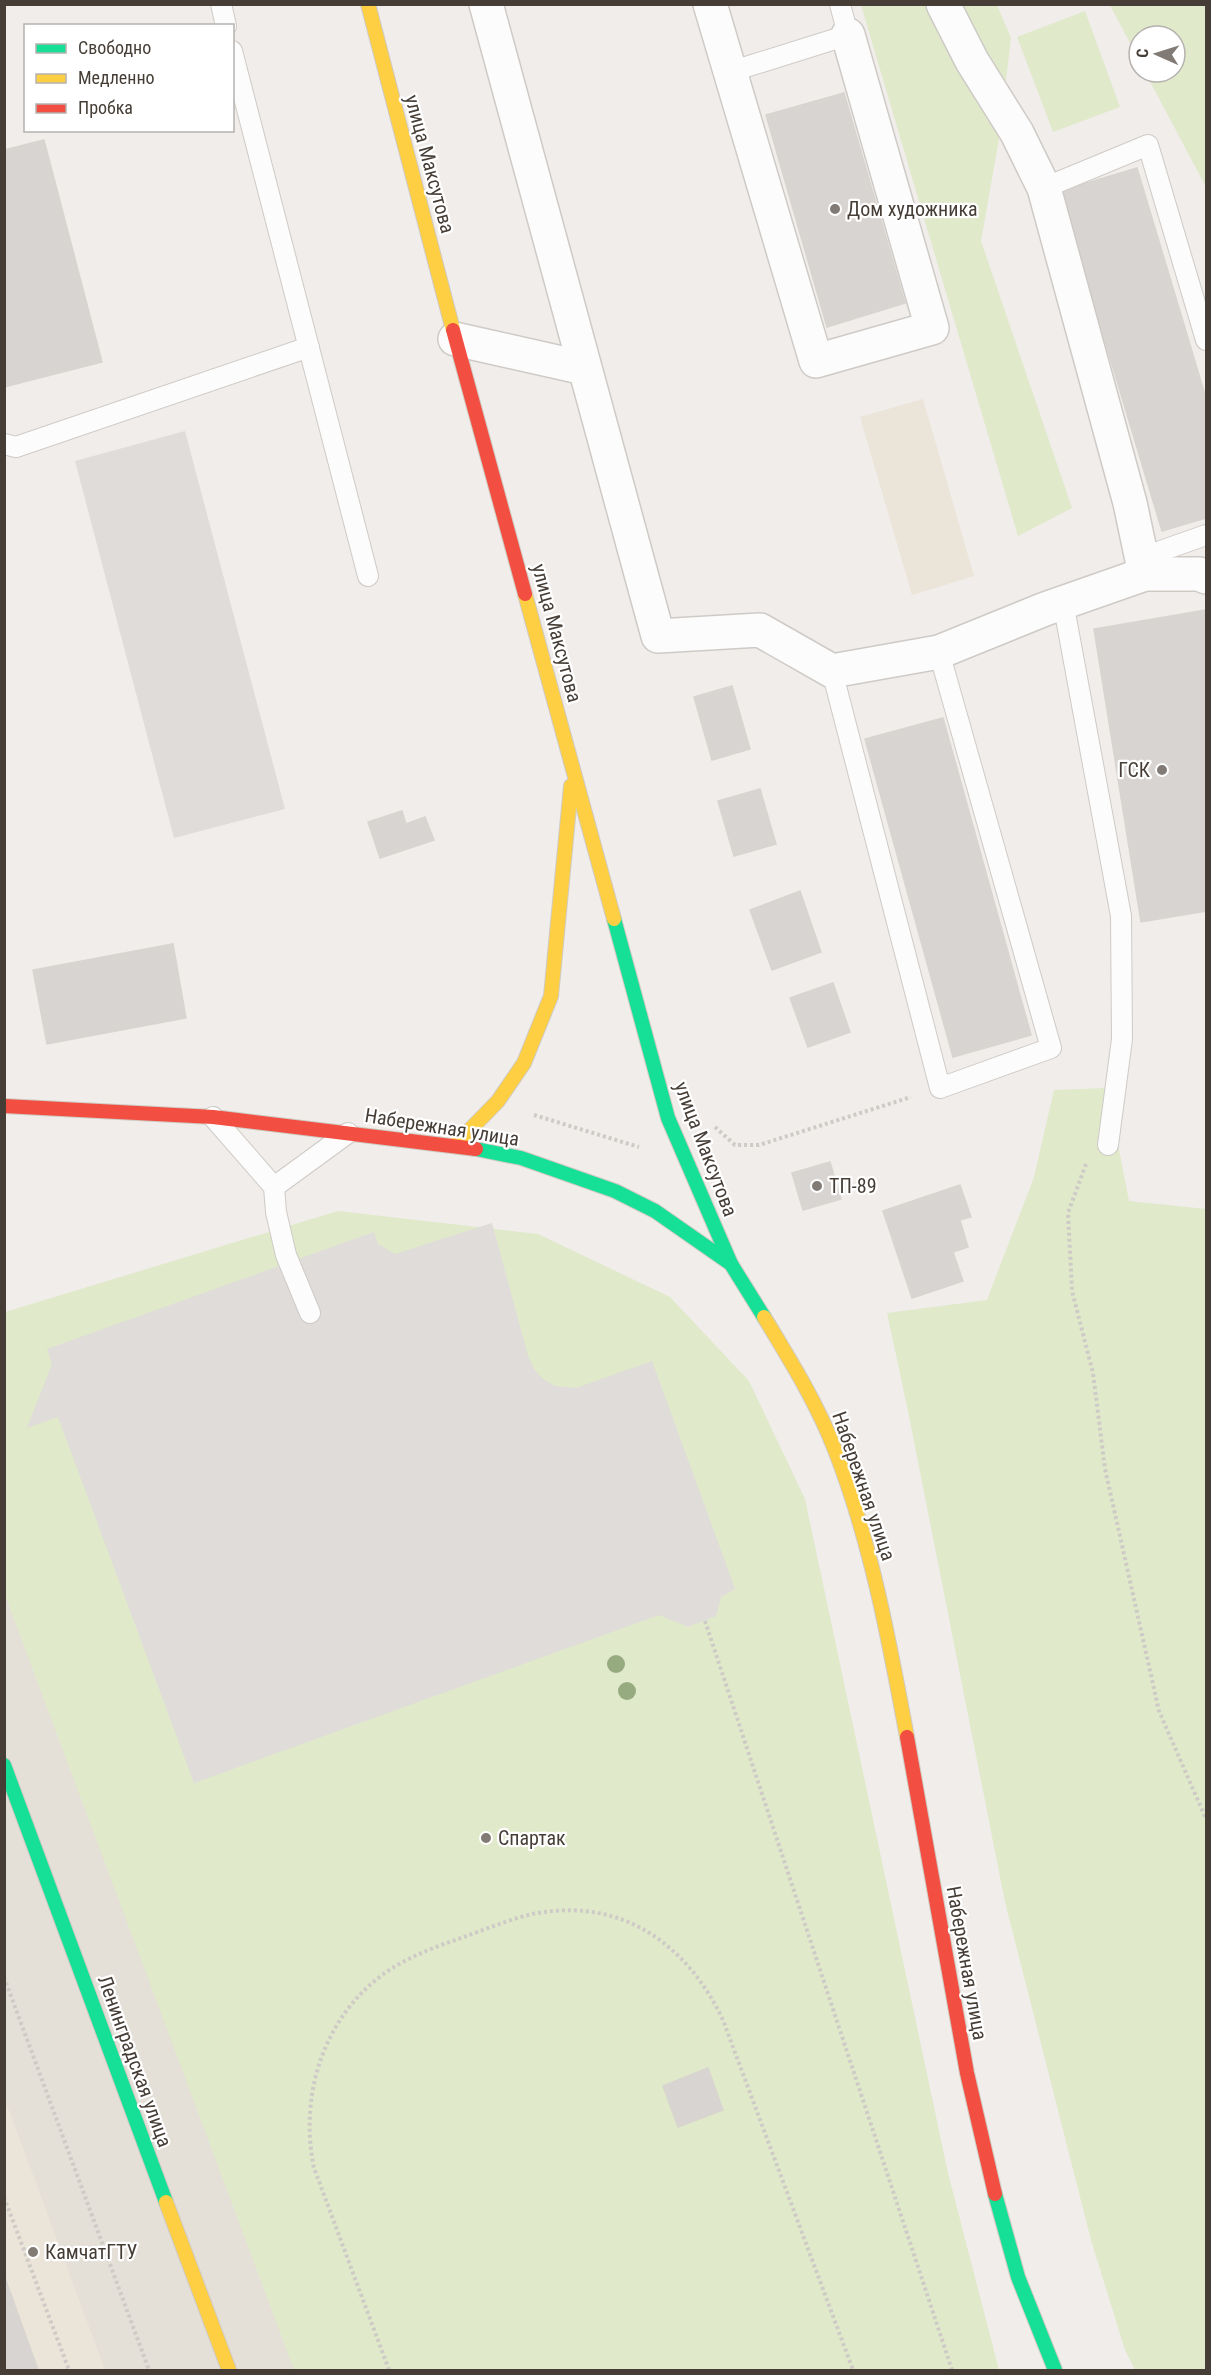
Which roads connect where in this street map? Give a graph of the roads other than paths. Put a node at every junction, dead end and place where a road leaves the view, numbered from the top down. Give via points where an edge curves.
1 (221, 4) edge
2 (368, 4) edge
3 (486, 4) edge
4 (710, 4) edge
5 (943, 4) edge
6 (844, 20) edge
7 (226, 24) edge
8 (234, 59) edge
9 (730, 72) junction
10 (1044, 188) junction
11 (455, 339) junction
12 (1206, 340) edge
13 (309, 347) junction
14 (584, 368) junction
15 (4, 444) edge
16 (1206, 536) edge
17 (1143, 566) junction
18 (368, 576) dead end
19 (1206, 577) edge
20 (1063, 602) junction
21 (939, 652) junction
22 (832, 671) junction
23 (573, 766) junction
24 (4, 1106) edge
25 (213, 1117) junction
26 (348, 1133) junction
27 (455, 1145) junction
28 (1108, 1145) dead end
29 (274, 1187) junction
30 (731, 1264) junction
31 (310, 1313) dead end
32 (4, 1765) edge
33 (229, 2370) edge
34 (1055, 2370) edge

1 - 7 lane
2 - 11 main road, улица Максутова
3 - 14 street
4 - 9 street
5 - 10 street
6 - 9 lane
6 - 9 street via 932,328 816,361
8 - 13 lane
10 - 12 lane via 1148,145
10 - 17 street via 1130,503
11 - 14 street
11 - 23 main road, улица Максутова
13 - 15 lane via 16,447
13 - 18 lane
14 - 22 street via 658,636 760,630
16 - 17 lane
17 - 19 street
17 - 20 street
20 - 21 street
20 - 28 lane via 1121,916 1122,1039
21 - 22 street
21 - 22 lane via 1051,1048 940,1088
23 - 27 main road via 551,996 524,1063 498,1101
23 - 30 main road, улица Максутова via 668,1118
24 - 25 main road, Набережная улица
25 - 26 main road, Набережная улица
25 - 29 lane
26 - 27 main road, Набережная улица
26 - 29 lane
27 - 30 main road, Набережная улица via 521,1158 615,1191 655,1211
29 - 31 lane via 286,1255
30 - 34 main road, Набережная улица via 818,1411 863,1533 900,1701 985,2155 1018,2277
32 - 33 main road, Ленинградская улица

